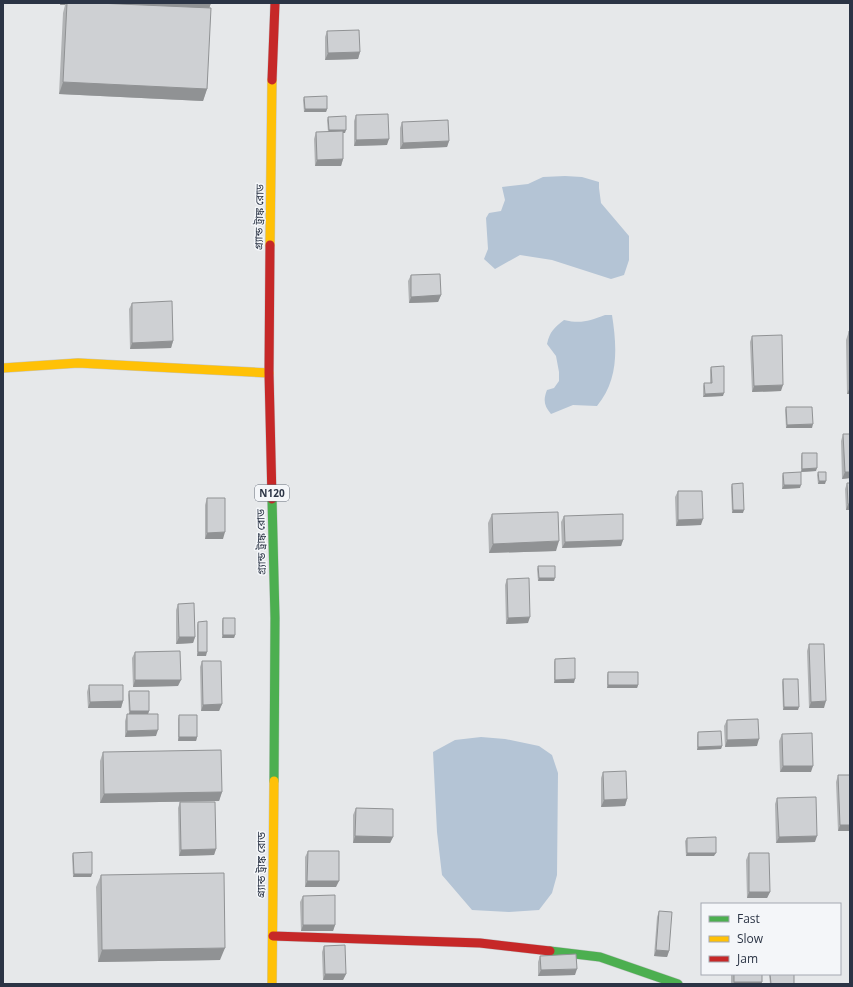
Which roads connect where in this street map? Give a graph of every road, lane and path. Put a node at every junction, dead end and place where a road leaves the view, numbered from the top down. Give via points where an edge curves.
1 (275, 3) edge
2 (3, 368) edge
3 (269, 373) junction
4 (273, 936) junction
5 (272, 984) edge
6 (678, 984) edge

1 - 3 main road, গ্র্যান্ড ট্রাঙ্ক রোড / N120
2 - 3 main road via 78,363
3 - 4 main road, গ্র্যান্ড ট্রাঙ্ক রোড / N120 via 275,618
4 - 5 main road, গ্র্যান্ড ট্রাঙ্ক রোড / N120
4 - 6 main road via 480,943 600,956

